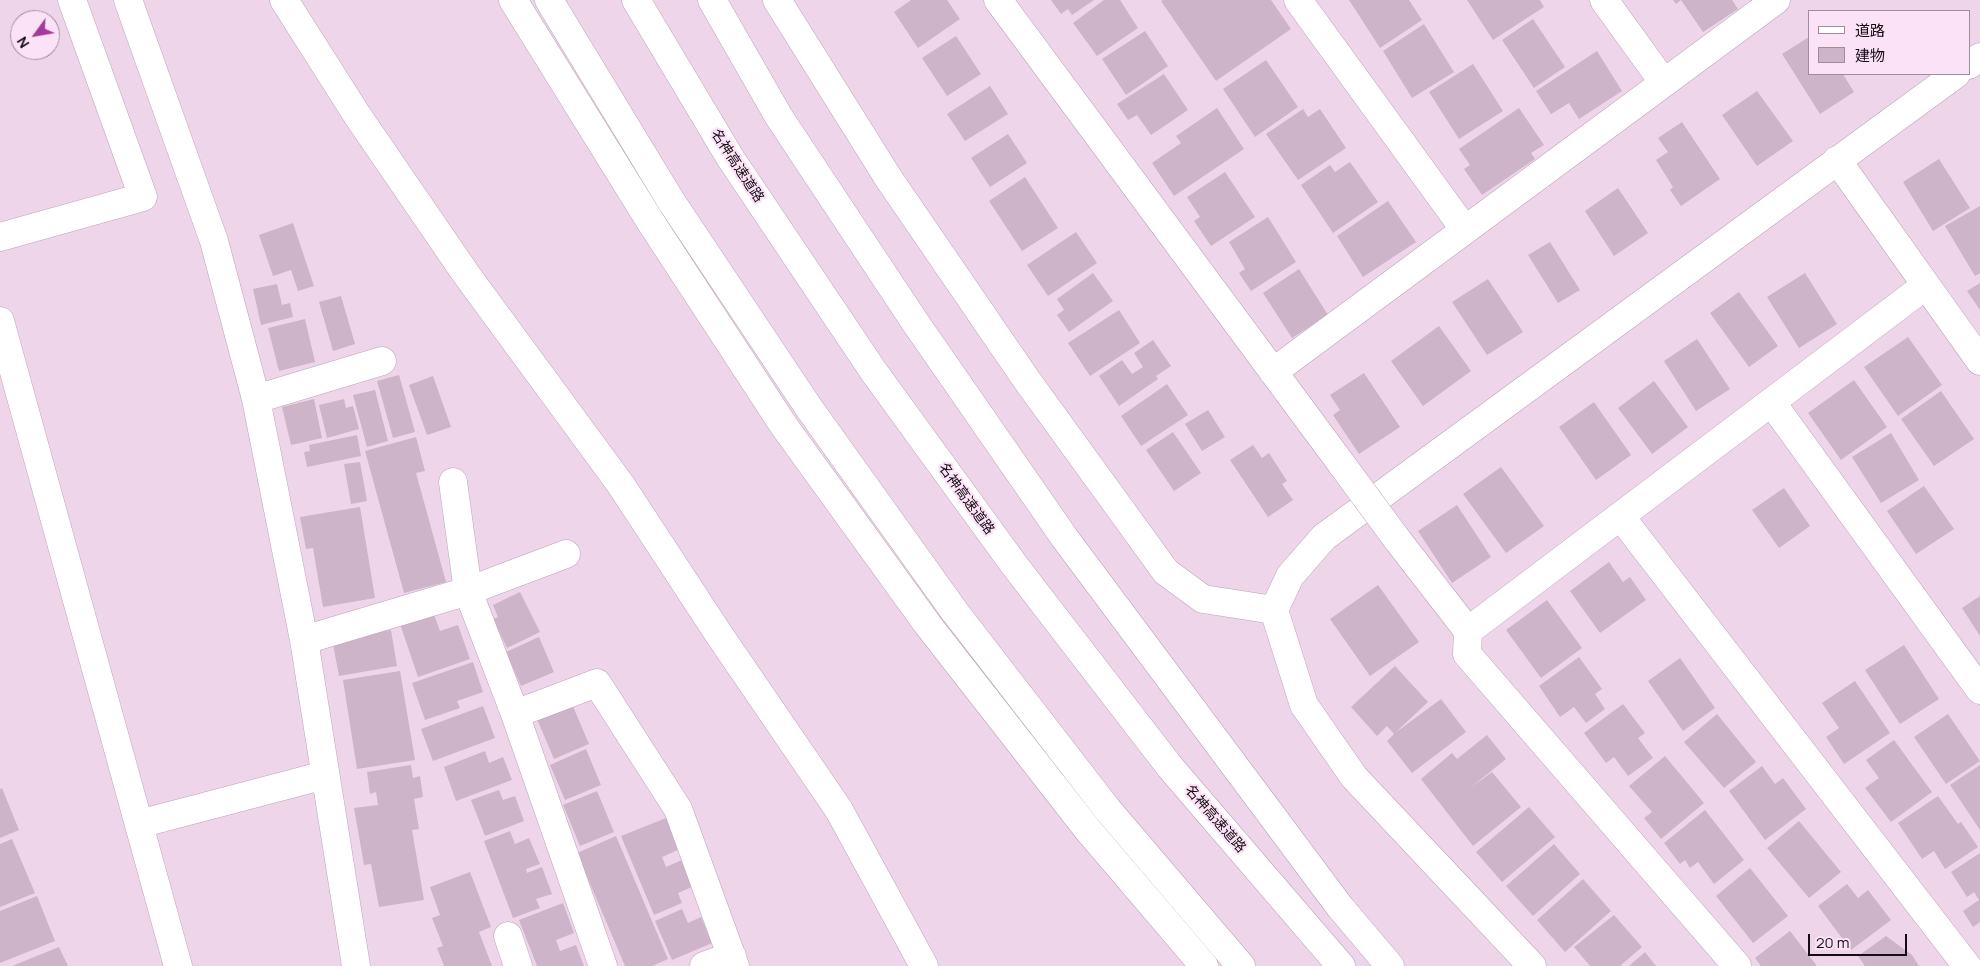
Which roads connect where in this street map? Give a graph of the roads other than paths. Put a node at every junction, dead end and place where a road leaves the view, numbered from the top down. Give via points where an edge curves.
1 (72, 0) edge
2 (128, 0) edge
3 (284, 0) edge
4 (513, 0) edge
5 (550, 0) edge
6 (636, 0) edge
7 (712, 0) edge
8 (777, 0) edge
9 (998, 0) edge
10 (1298, 0) edge
11 (1604, 0) edge
12 (1776, 0) edge
13 (1955, 75) edge
14 (1664, 83) junction
15 (1837, 160) junction
16 (1465, 230) junction
17 (0, 237) edge
18 (1925, 286) junction
19 (0, 321) edge
20 (382, 361) dead end
21 (1980, 361) edge
22 (1273, 372) junction
23 (256, 399) junction
24 (1772, 403) junction
25 (453, 482) dead end
26 (1621, 517) junction
27 (566, 554) dead end
28 (468, 591) junction
29 (1274, 610) junction
30 (1468, 631) junction
31 (304, 640) junction
32 (1980, 690) edge
33 (515, 714) junction
34 (325, 774) junction
35 (140, 824) junction
36 (508, 936) dead end
37 (733, 961) edge
38 (178, 966) edge
39 (356, 966) edge
40 (518, 966) edge
41 (603, 966) edge
42 (704, 966) edge
43 (924, 966) edge
44 (1204, 966) edge
45 (1241, 966) edge
46 (1341, 966) edge
47 (1390, 966) edge
48 (1532, 966) edge
49 (1737, 966) edge
50 (1968, 966) edge

1 - 17 main road via 143,196
2 - 23 main road via 214,241
3 - 43 main road via 466,274 621,485 839,810
4 - 44 main road via 650,221 784,426 934,633 1088,830
5 - 45 main road via 671,201 809,408 954,612 1108,810
6 - 46 main road, 名神高速道路 via 731,159 868,364 1015,566 1170,767
7 - 47 main road via 779,117 915,322 1064,536 1340,908
8 - 29 main road via 889,179 1026,379 1166,572 1203,599
9 - 22 main road
10 - 16 main road
11 - 14 main road
12 - 14 main road
13 - 15 main road
14 - 16 main road
15 - 18 main road
15 - 29 main road via 1324,537 1290,576
16 - 22 main road
18 - 21 main road
18 - 24 main road
19 - 35 main road
20 - 23 main road
22 - 30 main road, bridge
23 - 31 main road
24 - 26 main road
24 - 32 main road
25 - 28 main road
26 - 30 main road
26 - 50 main road
27 - 28 main road
28 - 31 main road
28 - 33 main road
29 - 48 main road via 1304,705 1354,777
30 - 49 main road via 1467,654
31 - 34 main road
33 - 37 main road via 598,683 678,809
33 - 41 main road
34 - 35 main road
34 - 39 main road
35 - 38 main road
36 - 40 main road
37 - 42 main road

